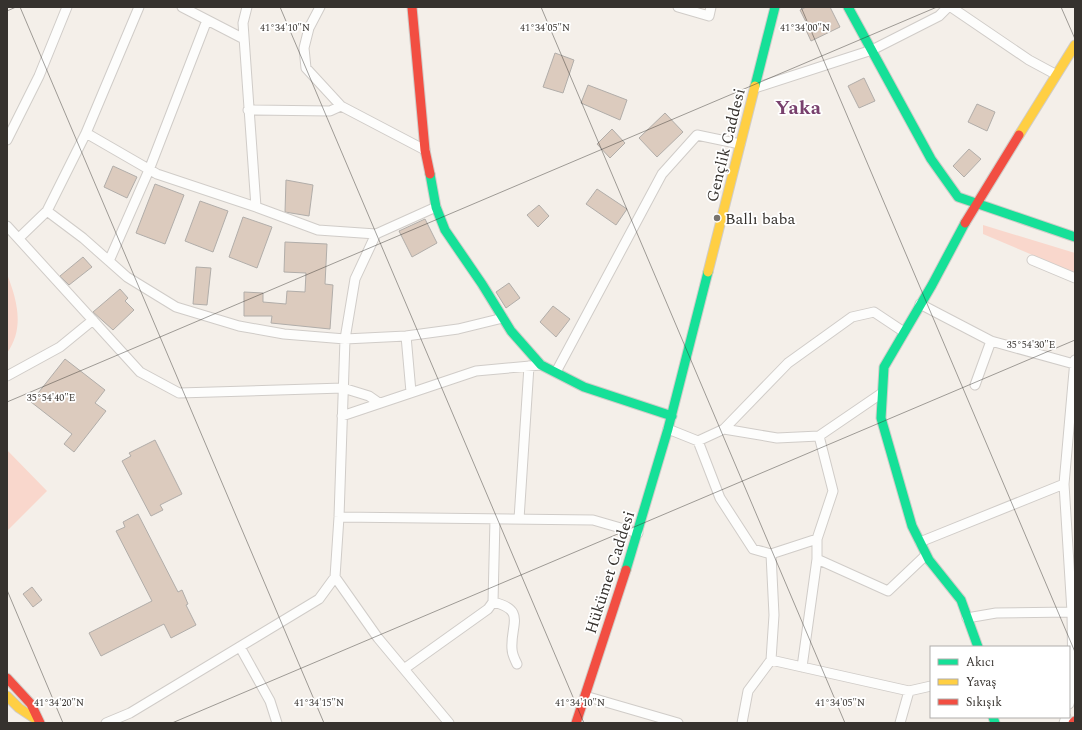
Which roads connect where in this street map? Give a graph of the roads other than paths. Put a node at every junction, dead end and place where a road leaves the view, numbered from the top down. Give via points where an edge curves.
1 (68, 7) edge
2 (139, 7) edge
3 (182, 7) edge
4 (246, 7) edge
5 (320, 7) edge
6 (412, 7) edge
7 (678, 7) edge
8 (711, 7) edge
9 (775, 7) edge
10 (848, 7) edge
11 (950, 7) edge
12 (207, 20) junction
13 (244, 39) junction
14 (1075, 45) edge
15 (872, 50) junction
16 (1055, 74) junction
17 (755, 88) junction
18 (341, 106) junction
19 (248, 110) junction
20 (86, 133) junction
21 (7, 140) edge
22 (740, 144) junction
23 (425, 150) junction
24 (149, 170) junction
25 (976, 203) junction
26 (256, 207) junction
27 (436, 207) junction
28 (48, 211) junction
29 (7, 226) edge
30 (376, 234) junction
31 (1075, 237) edge
32 (19, 238) junction
33 (1032, 260) dead end
34 (109, 262) junction
35 (1075, 278) edge
36 (920, 304) junction
37 (503, 318) junction
38 (93, 320) junction
39 (904, 332) junction
40 (406, 336) junction
41 (345, 339) junction
42 (991, 341) junction
43 (1075, 362) edge
44 (541, 365) junction
45 (529, 366) junction
46 (556, 372) junction
47 (7, 376) edge
48 (975, 385) dead end
49 (343, 388) junction
50 (411, 392) junction
51 (882, 393) junction
52 (379, 403) junction
53 (342, 416) junction
54 (672, 416) junction
55 (668, 429) junction
56 (724, 429) junction
57 (819, 436) junction
58 (698, 441) junction
59 (1064, 484) junction
60 (340, 518) junction
61 (495, 519) junction
62 (519, 519) junction
63 (638, 533) junction
64 (817, 539) junction
65 (920, 542) junction
66 (1072, 552) edge
67 (772, 554) junction
68 (926, 555) junction
69 (817, 559) junction
70 (335, 577) junction
71 (493, 602) junction
72 (1072, 612) junction
73 (967, 618) junction
74 (978, 646) edge
75 (240, 647) junction
76 (771, 660) junction
77 (517, 664) dead end
78 (802, 667) junction
79 (404, 670) junction
80 (7, 678) edge
81 (930, 686) edge
82 (909, 691) junction
83 (7, 696) edge
84 (585, 696) junction
85 (1070, 700) edge
86 (1075, 721) edge
87 (37, 722) edge
88 (106, 723) edge
89 (277, 723) edge
90 (449, 723) edge
91 (576, 723) edge
92 (678, 723) edge
93 (742, 723) edge
94 (900, 723) edge
95 (1073, 723) edge

1 - 21 street via 39,76
2 - 20 street
3 - 12 street
4 - 13 street
5 - 18 street via 309,28 304,48 306,68
6 - 23 street
7 - 8 street via 709,16
9 - 17 street, Gençlik Caddesi
10 - 15 street
11 - 15 street via 939,16
11 - 16 street via 1029,60
12 - 13 street
12 - 24 street
13 - 19 street
14 - 16 street
15 - 17 street
15 - 25 street via 931,158 958,197
16 - 25 street
17 - 22 street, Gençlik Caddesi
18 - 19 street via 330,111
18 - 23 street
19 - 26 street
20 - 24 street
20 - 28 street
22 - 46 street via 697,135 662,174
22 - 54 street, Gençlik Caddesi
23 - 27 street
24 - 26 street
24 - 34 street
25 - 31 street
25 - 36 street
26 - 30 street via 318,230
27 - 30 street
27 - 37 street via 445,230
28 - 32 street
28 - 34 street
29 - 32 street
30 - 41 street via 356,280
32 - 38 street
33 - 35 street
34 - 41 street via 127,277 176,307 239,326 284,334
36 - 39 street
36 - 42 street
37 - 40 street via 458,329
37 - 44 street
38 - 47 street via 60,346
38 - 49 street via 140,372 179,393
39 - 51 street via 884,367
39 - 56 street via 874,312 852,317 788,363
40 - 41 street
40 - 50 street
41 - 49 street
42 - 43 street
42 - 48 street
43 - 59 street
44 - 45 street
44 - 46 street
45 - 50 street via 476,371
45 - 62 street
46 - 54 street via 584,386
49 - 52 street via 368,396
49 - 53 street
50 - 52 street
51 - 57 street
51 - 65 street via 881,418 912,526
52 - 53 street
53 - 60 street
54 - 55 street, Gençlik Caddesi
55 - 58 street
55 - 63 street, Hükümet Caddesi
56 - 57 street via 777,438
56 - 58 street
57 - 64 street via 834,491
58 - 67 street via 720,498 754,549
59 - 65 street
59 - 66 street
60 - 61 street
60 - 70 street
61 - 62 street
61 - 71 street
62 - 63 street via 593,520
63 - 84 street, Hükümet Caddesi
64 - 67 street
64 - 69 street
65 - 68 street
66 - 72 street
67 - 76 street via 774,615
68 - 69 street via 888,592
68 - 73 street via 961,600
69 - 78 street
70 - 75 street via 319,599
70 - 79 street
71 - 77 street via 506,606 513,613 512,650
71 - 79 street via 488,609
72 - 73 street via 996,613
72 - 85 street via 1073,690
73 - 74 street
75 - 88 street via 130,712
75 - 89 street via 270,701
76 - 78 street
76 - 93 street via 748,691
78 - 82 street
79 - 90 street
80 - 87 street via 32,704
81 - 82 street
82 - 94 street
83 - 87 street
84 - 91 street, Hükümet Caddesi
84 - 92 street
86 - 95 street

